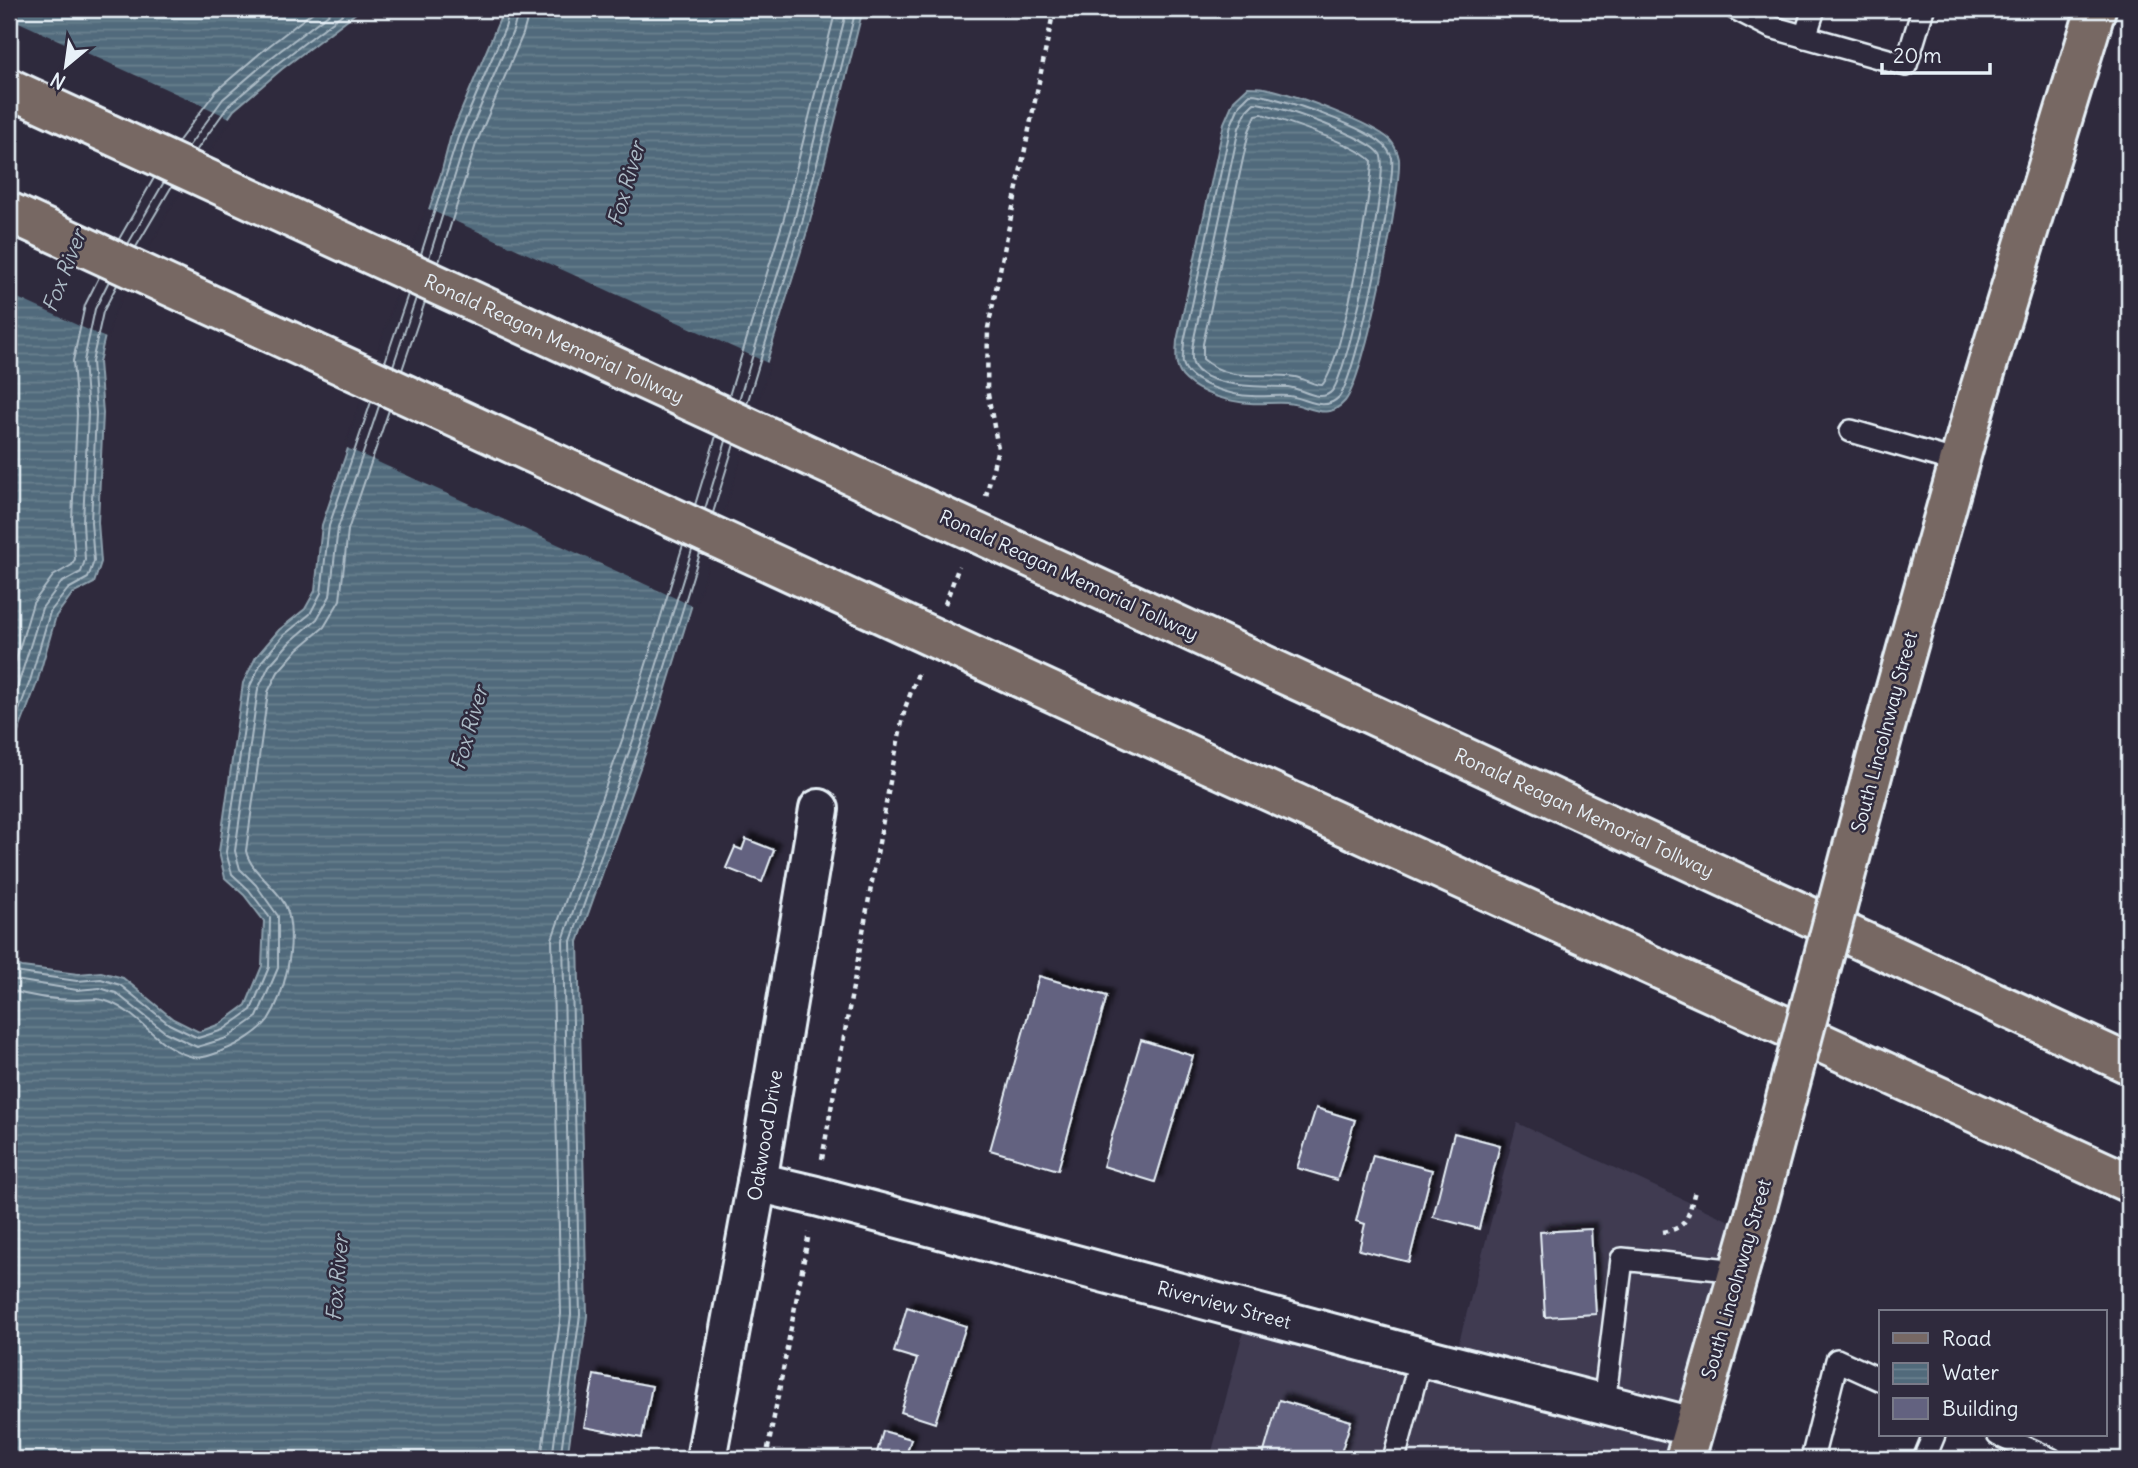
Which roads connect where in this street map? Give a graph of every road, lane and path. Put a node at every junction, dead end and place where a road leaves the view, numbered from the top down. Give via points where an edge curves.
1 (1054, 9) edge
2 (1737, 9) edge
3 (1814, 9) edge
4 (1923, 9) edge
5 (2096, 9) edge
6 (1805, 37) junction
7 (9, 88) edge
8 (9, 212) edge
9 (1851, 431) dead end
10 (1958, 462) junction
11 (981, 508) dead end
12 (962, 558) dead end
13 (943, 608) dead end
14 (919, 671) dead end
15 (820, 809) dead end
16 (2129, 1064) edge
17 (822, 1161) dead end
18 (757, 1182) junction
19 (2129, 1183) edge
20 (1695, 1191) dead end
21 (811, 1221) dead end
22 (1663, 1232) dead end
23 (1739, 1270) junction
24 (1421, 1357) junction
25 (1879, 1379) edge
26 (1604, 1404) junction
27 (1934, 1436) edge
28 (2000, 1436) edge
29 (1689, 1443) edge
30 (706, 1459) edge
31 (766, 1459) edge
32 (1394, 1459) edge
33 (1812, 1459) edge
34 (1924, 1459) edge
35 (2051, 1459) edge

1 - 11 path via 988,328 986,389 998,448
2 - 6 lane via 1770,27
3 - 6 lane
4 - 6 lane via 1906,65
5 - 10 main road, South Lincolnway Street
7 - 16 main road, Ronald Reagan Memorial Tollway, bridge
8 - 19 main road, bridge
9 - 10 lane
10 - 23 main road, South Lincolnway Street, bridge
12 - 13 path
14 - 17 path via 905,708 893,765
15 - 18 street, Oakwood Drive
18 - 24 street, Riverview Street
18 - 30 street, Oakwood Drive
20 - 22 path via 1684,1223
21 - 31 path
23 - 26 lane via 1622,1259
23 - 29 main road, South Lincolnway Street
24 - 26 street, Riverview Street
24 - 32 lane
25 - 33 lane via 1837,1360
26 - 29 street, Riverview Street
27 - 34 lane
28 - 35 lane

